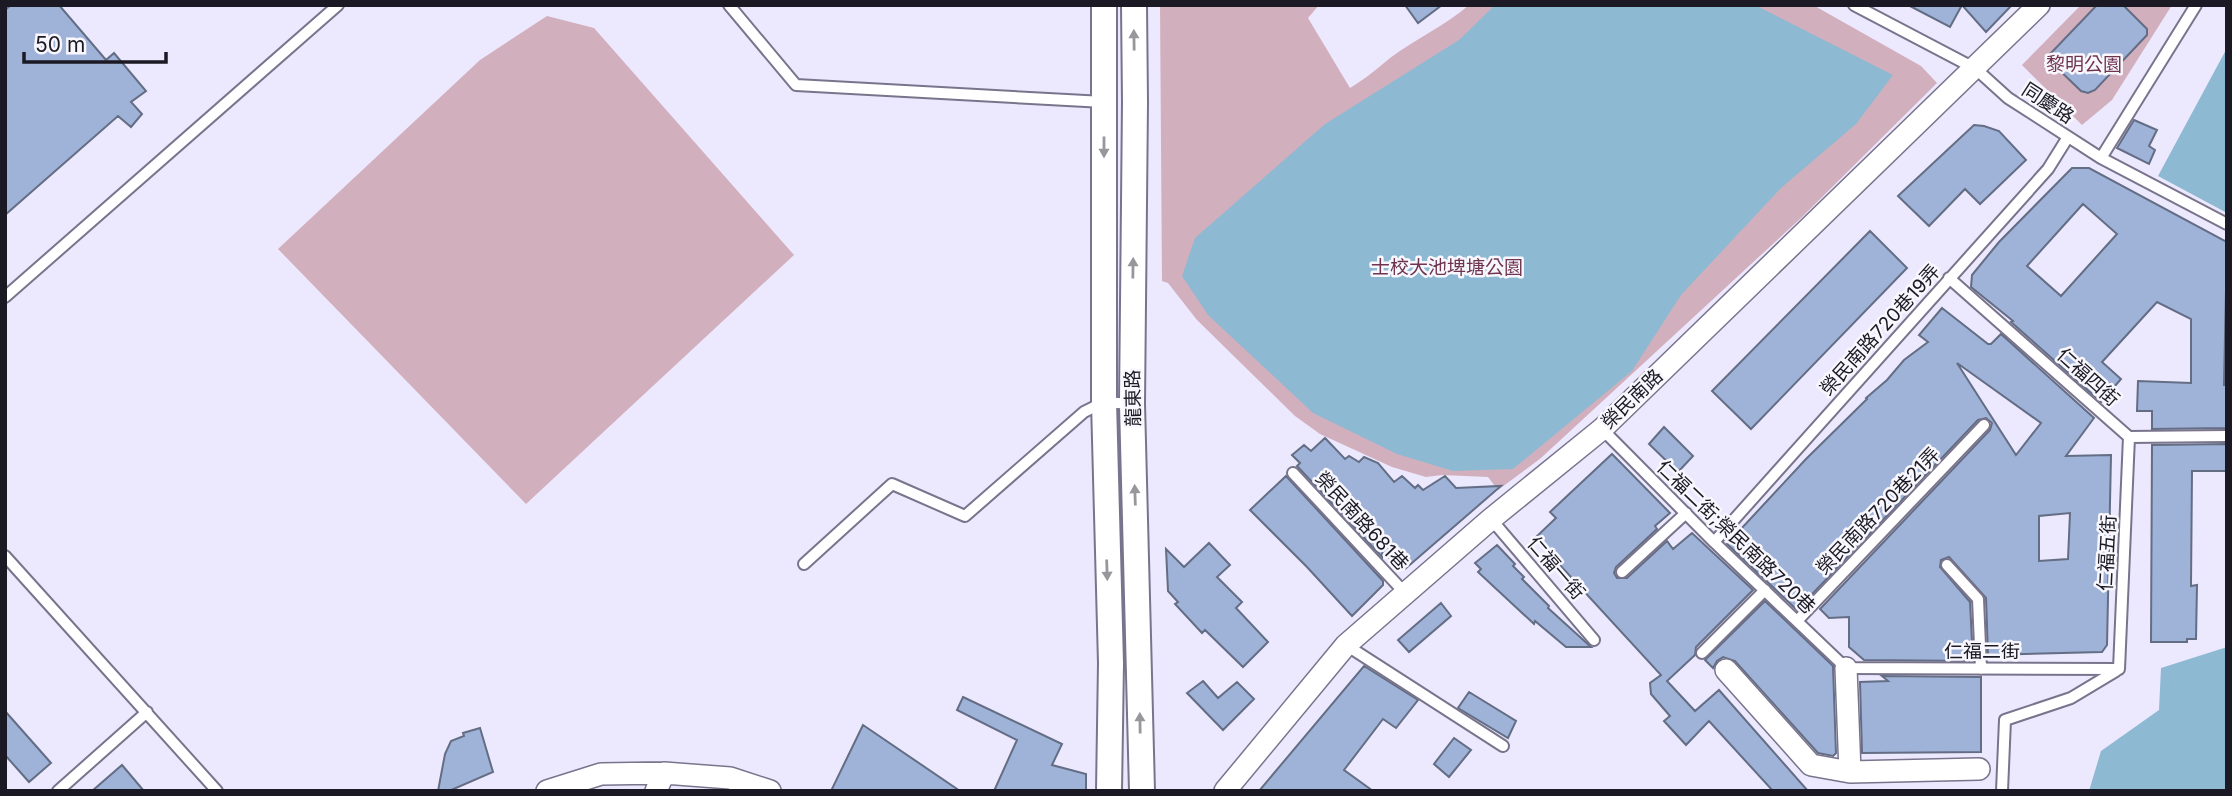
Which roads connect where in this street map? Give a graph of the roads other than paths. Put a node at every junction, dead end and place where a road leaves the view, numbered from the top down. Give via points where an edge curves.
1 (338, 5) edge
2 (729, 5) edge
3 (1104, 5) edge
4 (1134, 5) edge
5 (1854, 5) edge
6 (2039, 5) edge
7 (2196, 5) edge
8 (1976, 69) junction
9 (1104, 102) junction
10 (2068, 137) junction
11 (2101, 158) junction
12 (2227, 224) edge
13 (1950, 278) junction
14 (5, 297) edge
15 (1104, 402) junction
16 (1132, 404) junction
17 (1984, 425) dead end
18 (1602, 429) junction
19 (2227, 436) edge
20 (2129, 438) junction
21 (1293, 473) dead end
22 (1686, 513) junction
23 (1491, 519) junction
24 (1714, 542) junction
25 (7, 563) edge
26 (804, 564) dead end
27 (1947, 565) dead end
28 (1622, 572) dead end
29 (1765, 590) junction
30 (1405, 593) junction
31 (1797, 621) junction
32 (1594, 639) dead end
33 (1346, 645) junction
34 (1702, 653) dead end
35 (1846, 668) junction
36 (1981, 668) junction
37 (2119, 669) junction
38 (1726, 670) dead end
39 (147, 712) junction
40 (1503, 746) dead end
41 (1979, 769) dead end
42 (1850, 772) junction
43 (660, 782) edge
44 (58, 791) edge
45 (217, 791) edge
46 (547, 791) edge
47 (770, 791) edge
48 (1109, 791) edge
49 (1142, 791) edge
50 (1226, 791) edge
51 (2002, 791) edge

1 - 14 lane
2 - 9 lane via 796,85
3 - 9 street, 龍東路
16 -> 4 street, 龍東路
5 - 8 lane, 同慶路
6 - 8 street, 榮民南路
7 - 11 lane
8 - 10 lane, 同慶路 via 2008,98
8 - 18 street, 榮民南路
9 -> 15 street, 龍東路
10 - 11 lane, 同慶路
10 - 13 lane, 榮民南路720巷19弄 via 2048,169
11 - 12 lane, 同慶路
13 - 20 lane, 仁福四街
13 - 24 lane, 榮民南路720巷19弄
15 - 16 lane
15 - 26 lane via 1084,412 965,516 892,484
15 -> 48 street, 龍東路 via 1111,663
49 -> 16 street, 龍東路
17 - 31 lane, 榮民南路720巷21弄
18 - 22 lane, 仁福二街;榮民南路720巷
18 - 23 street, 榮民南路
19 - 20 lane
20 - 37 lane, 仁福五街
21 - 30 lane, 榮民南路681巷
22 - 24 lane, 仁福二街;榮民南路720巷
22 - 28 lane
23 - 30 street, 榮民南路
23 - 32 lane, 仁福一街
24 - 29 lane, 仁福二街;榮民南路720巷
25 - 39 lane
27 - 36 lane via 1978,599
29 - 31 lane, 仁福二街;榮民南路720巷
29 - 34 lane
30 - 33 street, 榮民南路
31 - 35 lane, 仁福二街;榮民南路720巷
33 - 40 lane
33 - 50 street, 榮民南路
35 - 36 lane, 仁福二街
35 - 42 street
36 - 37 lane, 仁福二街
37 - 51 lane via 2071,698 2005,720
38 - 42 street via 1811,765
39 - 44 lane
39 - 45 lane
41 - 42 street
43 - 46 street via 601,774
43 - 47 street via 730,778

